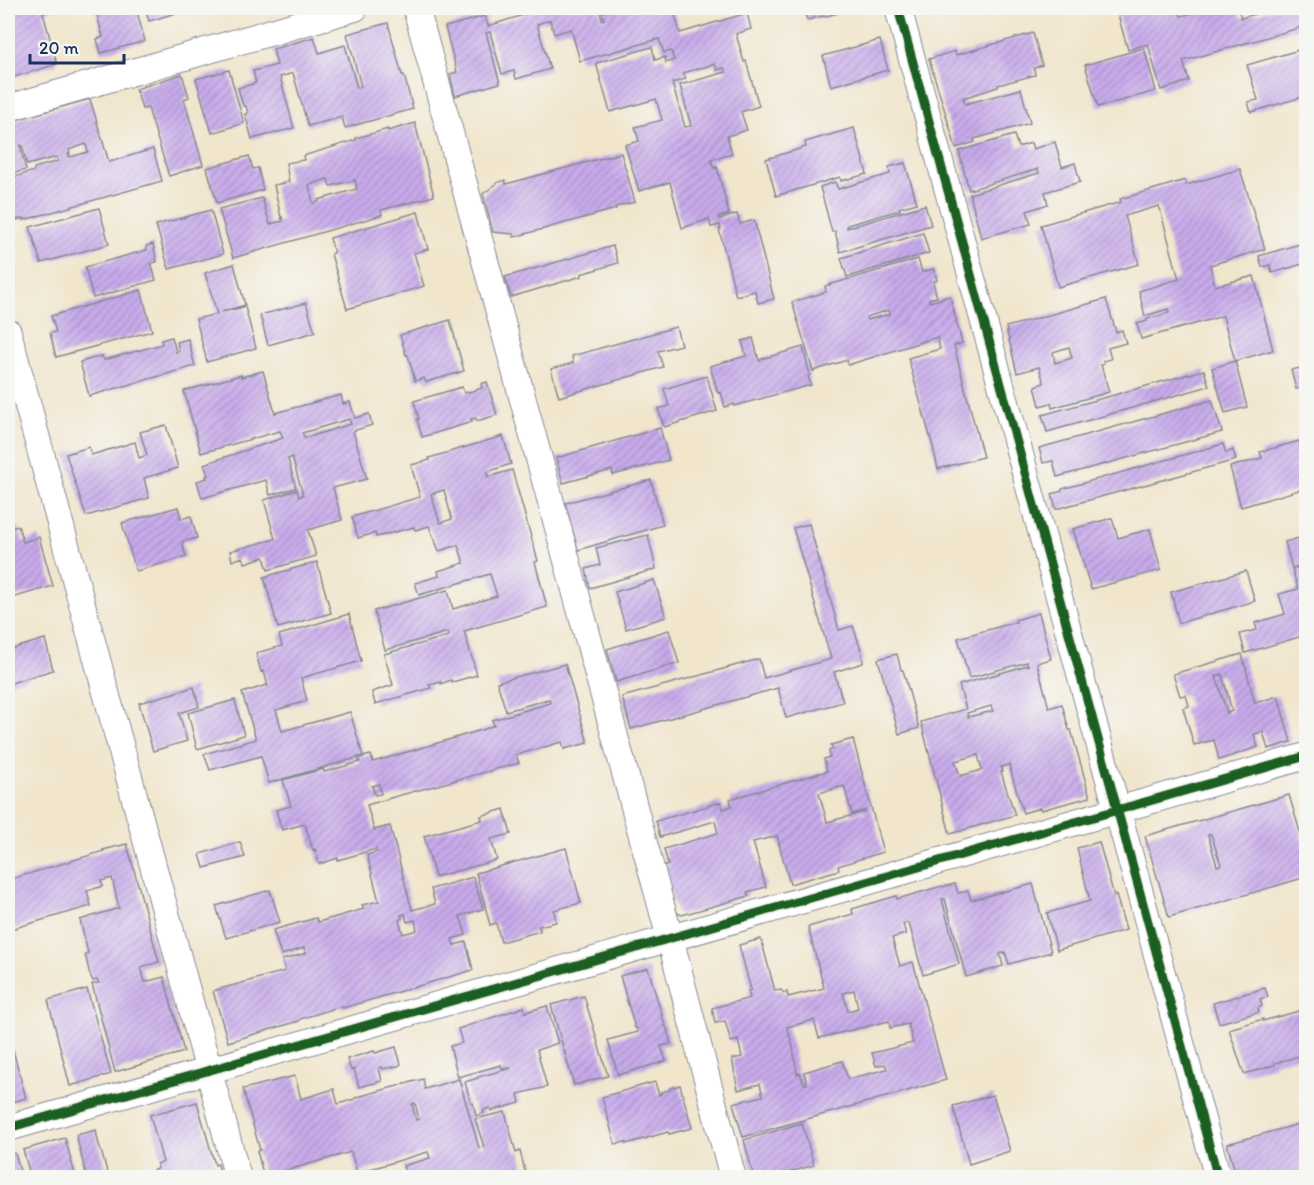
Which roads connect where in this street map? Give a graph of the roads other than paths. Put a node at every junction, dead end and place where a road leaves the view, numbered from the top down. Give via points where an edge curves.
1 (352, 8) edge
2 (416, 8) edge
3 (898, 8) edge
4 (8, 108) edge
5 (8, 332) edge
6 (1306, 756) edge
7 (1118, 810) junction
8 (670, 938) junction
9 (209, 1070) junction
10 (8, 1128) edge
11 (238, 1178) edge
12 (733, 1178) edge
13 (1218, 1178) edge

1 - 4 street
2 - 8 street
3 - 7 street
5 - 9 street
6 - 7 street
7 - 8 street
7 - 13 street
8 - 9 street
8 - 12 street
9 - 10 street
9 - 11 street

